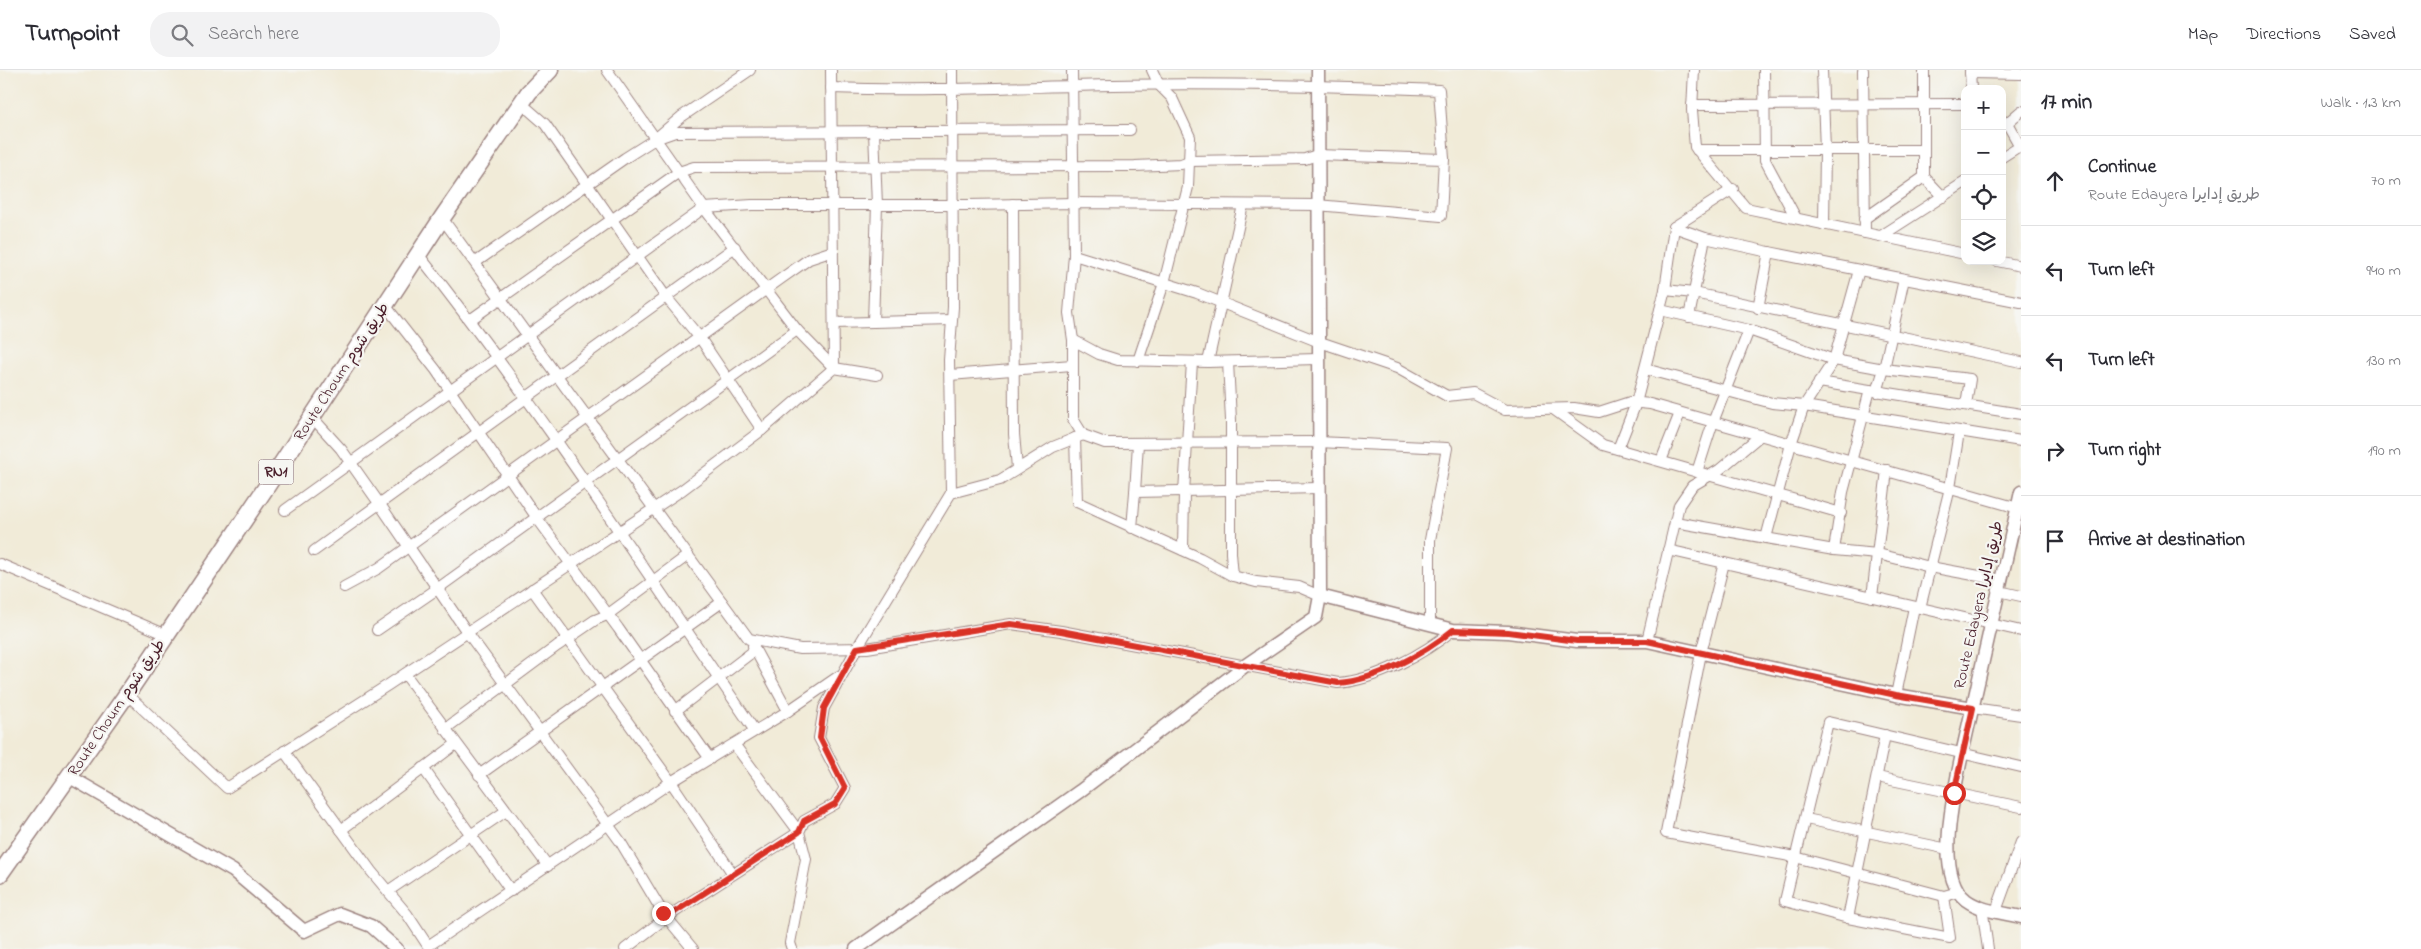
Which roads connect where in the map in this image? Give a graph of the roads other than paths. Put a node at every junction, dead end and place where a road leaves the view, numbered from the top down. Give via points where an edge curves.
1 (550, 70) edge
2 (607, 70) edge
3 (750, 70) edge
4 (831, 70) edge
5 (952, 70) edge
6 (1072, 70) edge
7 (1152, 70) edge
8 (1318, 70) edge
9 (1694, 70) edge
10 (1764, 70) edge
11 (1822, 70) edge
12 (1863, 70) edge
13 (1924, 70) edge
14 (1970, 71) edge
15 (2021, 74) edge
16 (1159, 85) junction
17 (1318, 85) junction
18 (1971, 85) edge
19 (1072, 86) junction
20 (831, 88) junction
21 (952, 88) junction
22 (521, 103) junction
23 (1765, 104) junction
24 (1823, 104) junction
25 (1863, 104) junction
26 (1924, 104) junction
27 (1961, 104) edge
28 (1692, 105) junction
29 (2021, 111) edge
30 (1073, 129) junction
31 (1130, 130) dead end
32 (951, 131) junction
33 (832, 132) junction
34 (874, 132) junction
35 (655, 139) junction
36 (2021, 146) edge
37 (1697, 150) junction
38 (1765, 150) junction
39 (1825, 150) junction
40 (1864, 150) junction
41 (1924, 150) junction
42 (1317, 155) junction
43 (2006, 155) edge
44 (1444, 159) junction
45 (1189, 161) junction
46 (951, 166) junction
47 (1073, 166) junction
48 (832, 167) junction
49 (875, 167) junction
50 (679, 172) junction
51 (1924, 177) junction
52 (588, 184) junction
53 (1961, 185) edge
54 (1732, 190) junction
55 (1943, 197) junction
56 (1074, 203) junction
57 (1012, 204) junction
58 (1185, 204) junction
59 (832, 205) junction
60 (877, 205) junction
61 (1244, 205) junction
62 (1318, 205) junction
63 (952, 206) junction
64 (704, 208) junction
65 (442, 218) junction
66 (1796, 218) junction
67 (1864, 219) junction
68 (613, 221) junction
69 (1824, 225) junction
70 (1674, 227) junction
71 (1865, 233) junction
72 (1881, 236) junction
73 (1705, 238) junction
74 (735, 247) junction
75 (833, 251) junction
76 (1769, 252) junction
77 (1961, 253) edge
78 (418, 254) junction
79 (1074, 255) junction
80 (637, 256) junction
81 (476, 262) junction
82 (2006, 263) edge
83 (2021, 266) edge
84 (1859, 270) junction
85 (1904, 279) junction
86 (1164, 283) junction
87 (767, 288) junction
88 (1665, 290) junction
89 (1694, 293) junction
90 (666, 297) junction
91 (499, 299) junction
92 (1221, 302) junction
93 (2021, 302) edge
94 (385, 305) junction
95 (1758, 308) junction
96 (1660, 310) junction
97 (1689, 317) junction
98 (470, 320) junction
99 (952, 320) junction
100 (873, 322) junction
101 (1845, 323) junction
102 (834, 324) junction
103 (797, 330) junction
104 (1749, 330) junction
105 (1893, 334) junction
106 (526, 335) junction
107 (700, 338) junction
108 (1073, 340) junction
109 (1317, 341) junction
110 (495, 357) junction
111 (1317, 360) junction
112 (1834, 360) junction
113 (1138, 361) junction
114 (1192, 362) junction
115 (1208, 362) junction
116 (1228, 362) junction
117 (2021, 362) edge
118 (1072, 365) junction
119 (834, 368) junction
120 (1013, 369) junction
121 (1645, 369) junction
122 (1884, 369) junction
123 (876, 375) dead end
124 (950, 375) junction
125 (555, 376) junction
126 (728, 380) junction
127 (1819, 382) junction
128 (450, 390) junction
129 (1726, 391) junction
130 (1874, 391) junction
131 (525, 398) junction
132 (1636, 402) junction
133 (1966, 405) junction
134 (1804, 406) junction
135 (1553, 409) junction
136 (1680, 413) junction
137 (2021, 414) edge
138 (1865, 415) junction
139 (312, 417) junction
140 (586, 418) junction
141 (1713, 422) junction
142 (762, 430) junction
143 (480, 431) junction
144 (1959, 432) junction
145 (1762, 435) junction
146 (1079, 437) junction
147 (555, 441) junction
148 (2021, 441) edge
149 (1232, 442) junction
150 (1318, 442) junction
151 (1187, 443) junction
152 (1138, 444) junction
153 (1791, 444) junction
154 (1618, 449) junction
155 (617, 459) junction
156 (1852, 460) junction
157 (1661, 461) junction
158 (349, 463) junction
159 (1017, 468) junction
160 (1887, 470) junction
161 (1698, 472) junction
162 (509, 475) junction
163 (1711, 475) junction
164 (585, 483) junction
165 (1318, 488) junction
166 (1950, 488) junction
167 (1231, 491) junction
168 (1136, 492) junction
169 (1184, 492) junction
170 (2021, 492) edge
171 (951, 494) junction
172 (1779, 495) junction
173 (379, 503) junction
174 (653, 509) junction
175 (286, 510) dead end
176 (2018, 510) edge
177 (1841, 513) junction
178 (537, 518) junction
179 (1675, 522) junction
180 (1132, 528) junction
181 (618, 532) junction
182 (1766, 538) junction
183 (408, 547) junction
184 (1182, 550) junction
185 (1668, 550) junction
186 (1834, 550) junction
187 (314, 551) dead end
188 (1878, 554) junction
189 (688, 556) junction
190 (1724, 563) junction
191 (0, 564) edge
192 (570, 564) junction
193 (1930, 567) junction
194 (1233, 576) junction
195 (652, 581) junction
196 (2000, 585) junction
197 (344, 587) dead end
198 (532, 589) junction
199 (437, 590) junction
200 (1320, 596) junction
201 (2021, 596) edge
202 (1872, 597) junction
203 (722, 602) junction
204 (1917, 607) junction
205 (607, 614) junction
206 (1430, 624) junction
207 (1991, 624) junction
208 (684, 628) junction
209 (377, 630) dead end
210 (1453, 630) junction
211 (2021, 631) edge
212 (467, 632) junction
213 (167, 636) junction
214 (567, 638) junction
215 (749, 639) junction
216 (1647, 641) junction
217 (857, 648) junction
218 (755, 650) junction
219 (1701, 653) junction
220 (640, 660) junction
221 (1246, 665) junction
222 (405, 674) junction
223 (842, 674) junction
224 (718, 678) junction
225 (505, 684) junction
226 (603, 687) junction
227 (127, 694) junction
228 (1896, 695) junction
229 (1973, 708) junction
230 (675, 711) junction
231 (788, 711) junction
232 (2021, 715) edge
233 (445, 729) junction
234 (755, 731) junction
235 (540, 732) junction
236 (1885, 735) junction
237 (456, 744) junction
238 (734, 744) junction
239 (284, 752) junction
240 (1962, 754) junction
241 (710, 759) junction
242 (2021, 767) edge
243 (423, 768) junction
244 (479, 775) junction
245 (70, 776) junction
246 (1877, 777) junction
247 (671, 782) junction
248 (1954, 793) junction
249 (2021, 807) edge
250 (506, 811) junction
251 (1806, 819) junction
252 (608, 824) junction
253 (341, 830) junction
254 (1866, 831) junction
255 (799, 832) junction
256 (471, 835) junction
257 (2021, 842) edge
258 (1948, 849) junction
259 (1795, 857) junction
260 (2017, 864) edge
261 (548, 866) junction
262 (0, 874) edge
263 (733, 874) junction
264 (1857, 874) junction
265 (388, 891) junction
266 (510, 891) junction
267 (1958, 892) junction
268 (1944, 896) junction
269 (1982, 907) junction
270 (1996, 911) junction
271 (667, 917) junction
272 (1848, 918) junction
273 (2021, 918) edge
274 (397, 949) edge
275 (625, 949) edge
276 (692, 949) edge
277 (792, 949) edge
278 (856, 949) edge
279 (1988, 949) edge

1 - 22 highway, Route Choum طريق شوم / RN1
2 - 35 street
3 - 35 street via 681,117
4 - 20 street
5 - 21 street
6 - 19 street
7 - 16 street
8 - 17 street
9 - 28 street
10 - 23 street
11 - 24 street
12 - 25 street
13 - 26 street
14 - 15 street
14 - 18 street
16 - 17 street
16 - 19 street
16 - 45 street via 1172,98 1186,126 1190,137
17 - 42 street
17 - 44 street via 1439,90
19 - 21 street
19 - 30 street
20 - 21 street
20 - 33 street
21 - 32 street
22 - 52 street via 545,124
22 - 65 highway, Route Choum طريق شوم / RN1
23 - 24 street
23 - 28 street
23 - 38 street
24 - 25 street
24 - 39 street
25 - 26 street
25 - 40 street
26 - 27 street
26 - 41 street
28 - 37 street
29 - 36 street via 2007,123
30 - 31 street
30 - 32 street
30 - 47 street
32 - 34 street
32 - 46 street
33 - 34 street
33 - 35 street via 676,132
33 - 48 street
34 - 49 street
35 - 50 street
35 - 52 street
36 - 43 street
37 - 38 street
37 - 54 street
38 - 39 street
38 - 66 street via 1765,160
39 - 40 street
39 - 69 street
40 - 41 street
40 - 67 street
41 - 51 street
42 - 44 street
42 - 45 street via 1305,159
42 - 62 street
44 - 62 street via 1441,216
45 - 47 street via 1181,164
45 - 58 street
46 - 47 street
46 - 49 street
46 - 63 street
47 - 56 street
48 - 49 street
48 - 50 street via 694,167
48 - 59 street
49 - 60 street
50 - 64 street
50 - 68 street
51 - 55 street
51 - 67 street
52 - 68 street
52 - 81 street
53 - 55 street
54 - 66 street via 1746,208
54 - 70 street
55 - 72 street
56 - 57 street
56 - 58 street
56 - 79 street
57 - 63 street
57 - 120 street
58 - 61 street
58 - 86 street
59 - 60 street
59 - 64 street
59 - 75 street
60 - 63 street
60 - 100 street
61 - 62 street
61 - 92 street
62 - 109 street
63 - 99 street
64 - 74 street
64 - 80 street
65 - 78 highway, Route Choum طريق شوم / RN1
65 - 81 street
66 - 69 street
67 - 71 street
68 - 80 street
68 - 91 street
69 - 71 street
70 - 73 street
70 - 88 street
71 - 72 street
72 - 77 street
73 - 76 street
73 - 89 street
74 - 87 street
74 - 90 street
75 - 87 street via 809,259
75 - 102 street
76 - 84 street
76 - 95 street
78 - 94 highway, Route Choum طريق شوم / RN1
78 - 98 street
79 - 86 street
79 - 108 street via 1069,313
80 - 90 street
80 - 106 street
81 - 91 street
82 - 83 street
84 - 85 street
84 - 101 street
85 - 93 street
85 - 105 street
86 - 92 street
86 - 113 street
87 - 103 street
87 - 107 street
88 - 89 street
88 - 96 street
89 - 95 street
89 - 97 street
90 - 107 street
90 - 125 street
91 - 98 street
91 - 106 street
92 - 109 street
92 - 115 street
94 - 128 street
94 - 139 highway, Route Choum طريق شوم / RN1
95 - 101 street
96 - 97 street
96 - 121 street
97 - 104 street
98 - 110 street
99 - 100 street
99 - 124 street
100 - 102 street
101 - 105 street
101 - 112 street
102 - 119 street
103 - 119 street
103 - 126 street
104 - 112 street
104 - 129 street
105 - 117 street
105 - 122 street
106 - 110 street
106 - 125 street
107 - 126 street
107 - 140 street
108 - 113 street via 1109,357
108 - 118 street
109 - 111 street
109 - 135 street via 1397,368 1447,396 1473,393 1505,410
110 - 128 street
110 - 131 street
111 - 116 street
111 - 150 street
112 - 122 street
112 - 127 street
113 - 114 street
114 - 115 street
114 - 151 street
115 - 116 street
116 - 149 street
118 - 120 street
118 - 146 street via 1073,419
119 - 123 street
119 - 142 street
120 - 124 street
120 - 159 street
121 - 129 street
121 - 132 street
122 - 130 street
122 - 133 street via 1970,379
124 - 171 street
125 - 131 street
125 - 140 street
126 - 142 street
126 - 155 street
127 - 130 street
127 - 134 street
128 - 143 street
128 - 158 street
129 - 134 street via 1772,403
129 - 141 street
130 - 133 street
130 - 138 street
131 - 143 street
131 - 147 street
132 - 135 street via 1599,412
132 - 136 street
132 - 154 street
133 - 137 street
134 - 138 street
134 - 153 street
135 - 154 street via 1603,445
136 - 141 street
136 - 157 street
138 - 144 street
138 - 156 street
139 - 158 street via 341,449
139 - 213 highway, Route Choum طريق شوم / RN1
140 - 147 street
140 - 155 street
141 - 145 street
141 - 161 street
142 - 174 street
143 - 162 street
143 - 173 street
144 - 148 street
144 - 166 street
145 - 153 street
145 - 163 street
146 - 152 street via 1105,443
146 - 159 street via 1053,447
146 - 180 street via 1077,502
147 - 162 street
147 - 164 street
149 - 150 street
149 - 151 street
149 - 167 street
150 - 165 street
150 - 206 street via 1447,448 1430,540
151 - 152 street
151 - 169 street
152 - 168 street
153 - 156 street
153 - 172 street
154 - 157 street
155 - 164 street
155 - 174 street
156 - 160 street
156 - 177 street
157 - 161 street
158 - 173 street
158 - 175 street
159 - 171 street via 1000,480
160 - 166 street
160 - 188 street
161 - 163 street
162 - 178 street
162 - 183 street
163 - 172 street
163 - 179 street via 1692,486 1679,505
164 - 178 street
164 - 181 street
165 - 167 street
165 - 200 street
166 - 176 street
166 - 193 street
167 - 169 street
167 - 194 street
168 - 169 street
168 - 180 street
169 - 184 street
170 - 176 street, Route Edayera طريق إدايرا
171 - 217 street
172 - 177 street
172 - 182 street
173 - 183 street
173 - 187 street
174 - 181 street
174 - 189 street
176 - 196 street, Route Edayera طريق إدايرا
177 - 186 street
178 - 192 street
178 - 199 street
179 - 182 street
179 - 185 street
180 - 184 street
181 - 192 street
181 - 195 street
182 - 186 street
183 - 197 street
183 - 199 street
184 - 194 street
185 - 190 street
185 - 216 street
186 - 188 street
188 - 193 street
188 - 202 street
189 - 195 street
189 - 203 street
190 - 202 street
190 - 219 street
191 - 213 street
192 - 198 street
192 - 205 street
193 - 196 street
193 - 204 street
194 - 200 street via 1299,587
195 - 205 street
195 - 208 street
196 - 201 street
196 - 207 street, Route Edayera طريق إدايرا
198 - 212 street
198 - 214 street
199 - 209 street
199 - 212 street
200 - 206 street
200 - 221 street via 1316,617
202 - 204 street
203 - 208 street
203 - 215 street
204 - 207 street
204 - 228 street
205 - 214 street
205 - 220 street
206 - 210 street
207 - 211 street
207 - 229 street, Route Edayera طريق إدايرا
208 - 220 street
208 - 224 street
210 - 216 street via 1508,632 1577,641
210 - 221 street via 1433,646 1354,682 1338,683
212 - 222 street
212 - 225 street
213 - 227 highway, Route Choum طريق شوم / RN1
214 - 225 street
214 - 226 street
215 - 217 street via 800,649
215 - 218 street
216 - 219 street
217 - 221 street via 1011,624
217 - 223 street
218 - 224 street
218 - 231 street
219 - 228 street
219 - 259 street via 1666,833
220 - 226 street
220 - 230 street
221 - 278 street via 1080,791
222 - 233 street
222 - 239 street
223 - 231 street
223 - 255 street via 824,708 820,738 845,788 835,804 804,821
224 - 230 street
224 - 234 street
225 - 233 street
225 - 235 street
226 - 235 street
226 - 247 street
227 - 239 street via 227,788
227 - 245 highway, Route Choum طريق شوم / RN1
228 - 229 street
229 - 232 street
229 - 240 street, Route Edayera طريق إدايرا
230 - 241 street
231 - 234 street
233 - 237 street
234 - 238 street
235 - 244 street
235 - 252 street
236 - 240 street
236 - 246 street
236 - 251 street via 1828,722
237 - 243 street
237 - 244 street
238 - 241 street
238 - 255 street
239 - 253 street
240 - 242 street
240 - 248 street, Route Edayera طريق إدايرا
241 - 247 street
243 - 253 street
243 - 256 street
244 - 250 street
245 - 262 highway, Route Choum طريق شوم / RN1
245 - 274 street via 233,871 304,931 340,914 371,926
246 - 248 street
246 - 254 street
247 - 252 street
247 - 263 street
248 - 249 street
248 - 258 street, Route Edayera طريق إدايرا
250 - 256 street
250 - 261 street
251 - 254 street
251 - 259 street
252 - 261 street
252 - 271 street
253 - 265 street
254 - 258 street
254 - 264 street
255 - 263 street
255 - 277 street via 806,859 790,943
256 - 265 street
256 - 266 street
257 - 260 street
258 - 267 street, Route Edayera طريق إدايرا via 1949,867
259 - 264 street
259 - 272 street via 1785,901
260 - 270 street
261 - 266 street
263 - 271 street
264 - 268 street
264 - 272 street
265 - 266 street via 428,946
267 - 268 street
267 - 269 street
268 - 272 street via 1950,938
269 - 270 street
269 - 279 street
270 - 273 street
271 - 275 street
271 - 276 street

